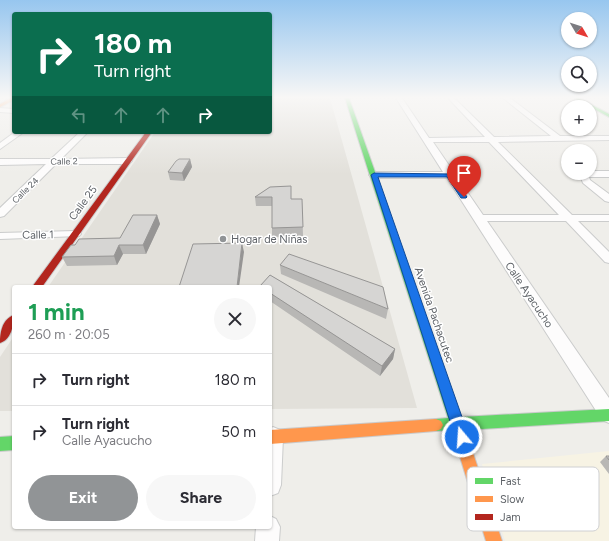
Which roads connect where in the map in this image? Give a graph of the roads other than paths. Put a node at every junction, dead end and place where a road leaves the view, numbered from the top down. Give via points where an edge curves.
1 (356, 123) edge
2 (416, 123) edge
3 (477, 123) edge
4 (539, 123) edge
5 (17, 134) edge
6 (82, 134) edge
7 (148, 134) edge
8 (559, 138) junction
9 (609, 138) edge
10 (493, 139) junction
11 (428, 140) junction
12 (0, 147) edge
13 (128, 161) junction
14 (0, 162) edge
15 (54, 162) junction
16 (609, 174) edge
17 (374, 175) junction
18 (449, 175) junction
19 (609, 199) edge
20 (0, 214) edge
21 (478, 218) junction
22 (609, 218) edge
23 (570, 219) junction
24 (75, 234) junction
25 (0, 236) edge
26 (609, 259) edge
27 (38, 285) edge
28 (12, 322) edge
29 (0, 339) edge
30 (609, 415) edge
31 (457, 423) junction
32 (272, 437) edge
33 (12, 443) edge
34 (0, 444) edge
35 (471, 467) edge
36 (268, 529) edge
37 (491, 531) edge
38 (267, 541) edge
39 (494, 541) edge

1 - 17 main road, Avenida Pachacutec
2 - 11 street, Calle Ayacucho
3 - 10 street
4 - 8 street
5 - 12 street
6 - 15 street, Calle 24
7 - 13 main road, Calle 25
8 - 9 street
8 - 10 street
10 - 11 street
10 - 23 street
11 - 18 street, Calle Ayacucho
13 - 15 street, Calle 2
13 - 24 main road, Calle 25
14 - 15 street, Calle 2
15 - 20 street, Calle 24
16 - 19 street via 583,174 586,181
17 - 18 street
17 - 31 main road, Avenida Pachacutec
18 - 21 street, Calle Ayacucho
21 - 23 street
21 - 30 street, Calle Ayacucho
22 - 23 street
23 - 26 street
24 - 25 street, Calle 1
24 - 27 main road, Calle 25
28 - 29 main road
30 - 31 main road
31 - 32 main road
31 - 35 main road, Avenida Pachacutec
33 - 34 main road
36 - 38 street
37 - 39 main road, Avenida Pachacutec

